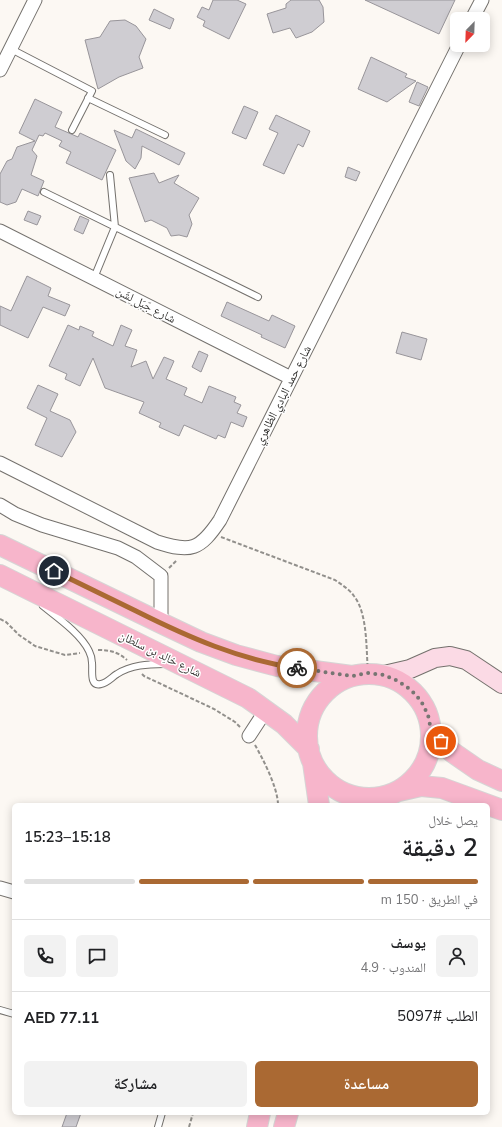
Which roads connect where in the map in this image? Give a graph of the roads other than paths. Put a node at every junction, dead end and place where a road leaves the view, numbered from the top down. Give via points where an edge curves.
1 (35, 0) edge
2 (479, 1) edge
3 (475, 12) edge
4 (11, 49) junction
5 (455, 52) edge
6 (0, 70) edge
7 (88, 98) junction
8 (72, 130) dead end
9 (165, 135) dead end
10 (110, 175) dead end
11 (44, 192) dead end
12 (116, 227) junction
13 (0, 231) edge
14 (94, 278) junction
15 (258, 296) dead end
16 (292, 378) junction
17 (0, 463) edge
18 (0, 505) edge
19 (0, 544) edge
20 (0, 575) edge
21 (20, 585) junction
22 (161, 624) junction
23 (182, 665) junction
24 (368, 675) junction
25 (502, 684) edge
26 (266, 710) junction
27 (431, 730) junction
28 (249, 736) road end
29 (311, 755) junction
30 (502, 781) edge
31 (385, 798) edge
32 (319, 803) edge
33 (483, 803) edge
34 (494, 807) edge
35 (502, 814) edge
36 (0, 888) edge
37 (12, 891) edge
38 (0, 1010) edge
39 (12, 1013) edge
40 (161, 1115) edge
41 (260, 1115) edge
42 (287, 1115) edge
43 (158, 1127) edge
44 (257, 1127) edge
45 (284, 1127) edge

1 - 4 street
2 - 3 street
4 - 6 street
4 - 7 lane via 92,91
5 - 16 street, شارع حمد البادي الظاهري
7 - 8 lane
7 - 9 lane
10 - 12 lane
11 - 12 lane
12 - 14 lane
12 - 15 lane
13 - 14 street, شارع جَبَل لِشَن
14 - 16 street, شارع جَبَل لِشَن
16 - 17 street, شارع حمد البادي الظاهري via 220,520 201,544 190,548 176,548 157,542
18 - 22 street via 42,525 136,556 161,576
19 - 22 main road
20 - 21 main road, شارع خالِد بن سلطان
21 - 23 main road, شارع خالِد بن سلطان
21 - 23 lane via 86,645 92,663 94,683 103,684 119,672 134,666
22 - 24 main road via 236,655 277,666
23 - 26 main road, شارع خالِد بن سلطان via 248,698
24 - 25 main road via 410,669 435,658 450,656 466,660
24 - 27 main road via 398,681 411,690 421,701 428,715
24 - 29 main road via 335,684 321,696 311,712 307,731
26 - 28 street
26 - 29 main road, شارع خالِد بن سلطان via 284,724
27 - 30 main road via 452,752 478,770
27 - 31 main road via 431,746 419,773 408,784
29 - 31 main road via 322,776 335,787 366,798
29 - 32 main road
31 - 33 main road via 421,786 430,786
34 - 35 main road
36 - 37 street
38 - 39 lane
40 - 43 lane
41 - 44 main road
42 - 45 main road

